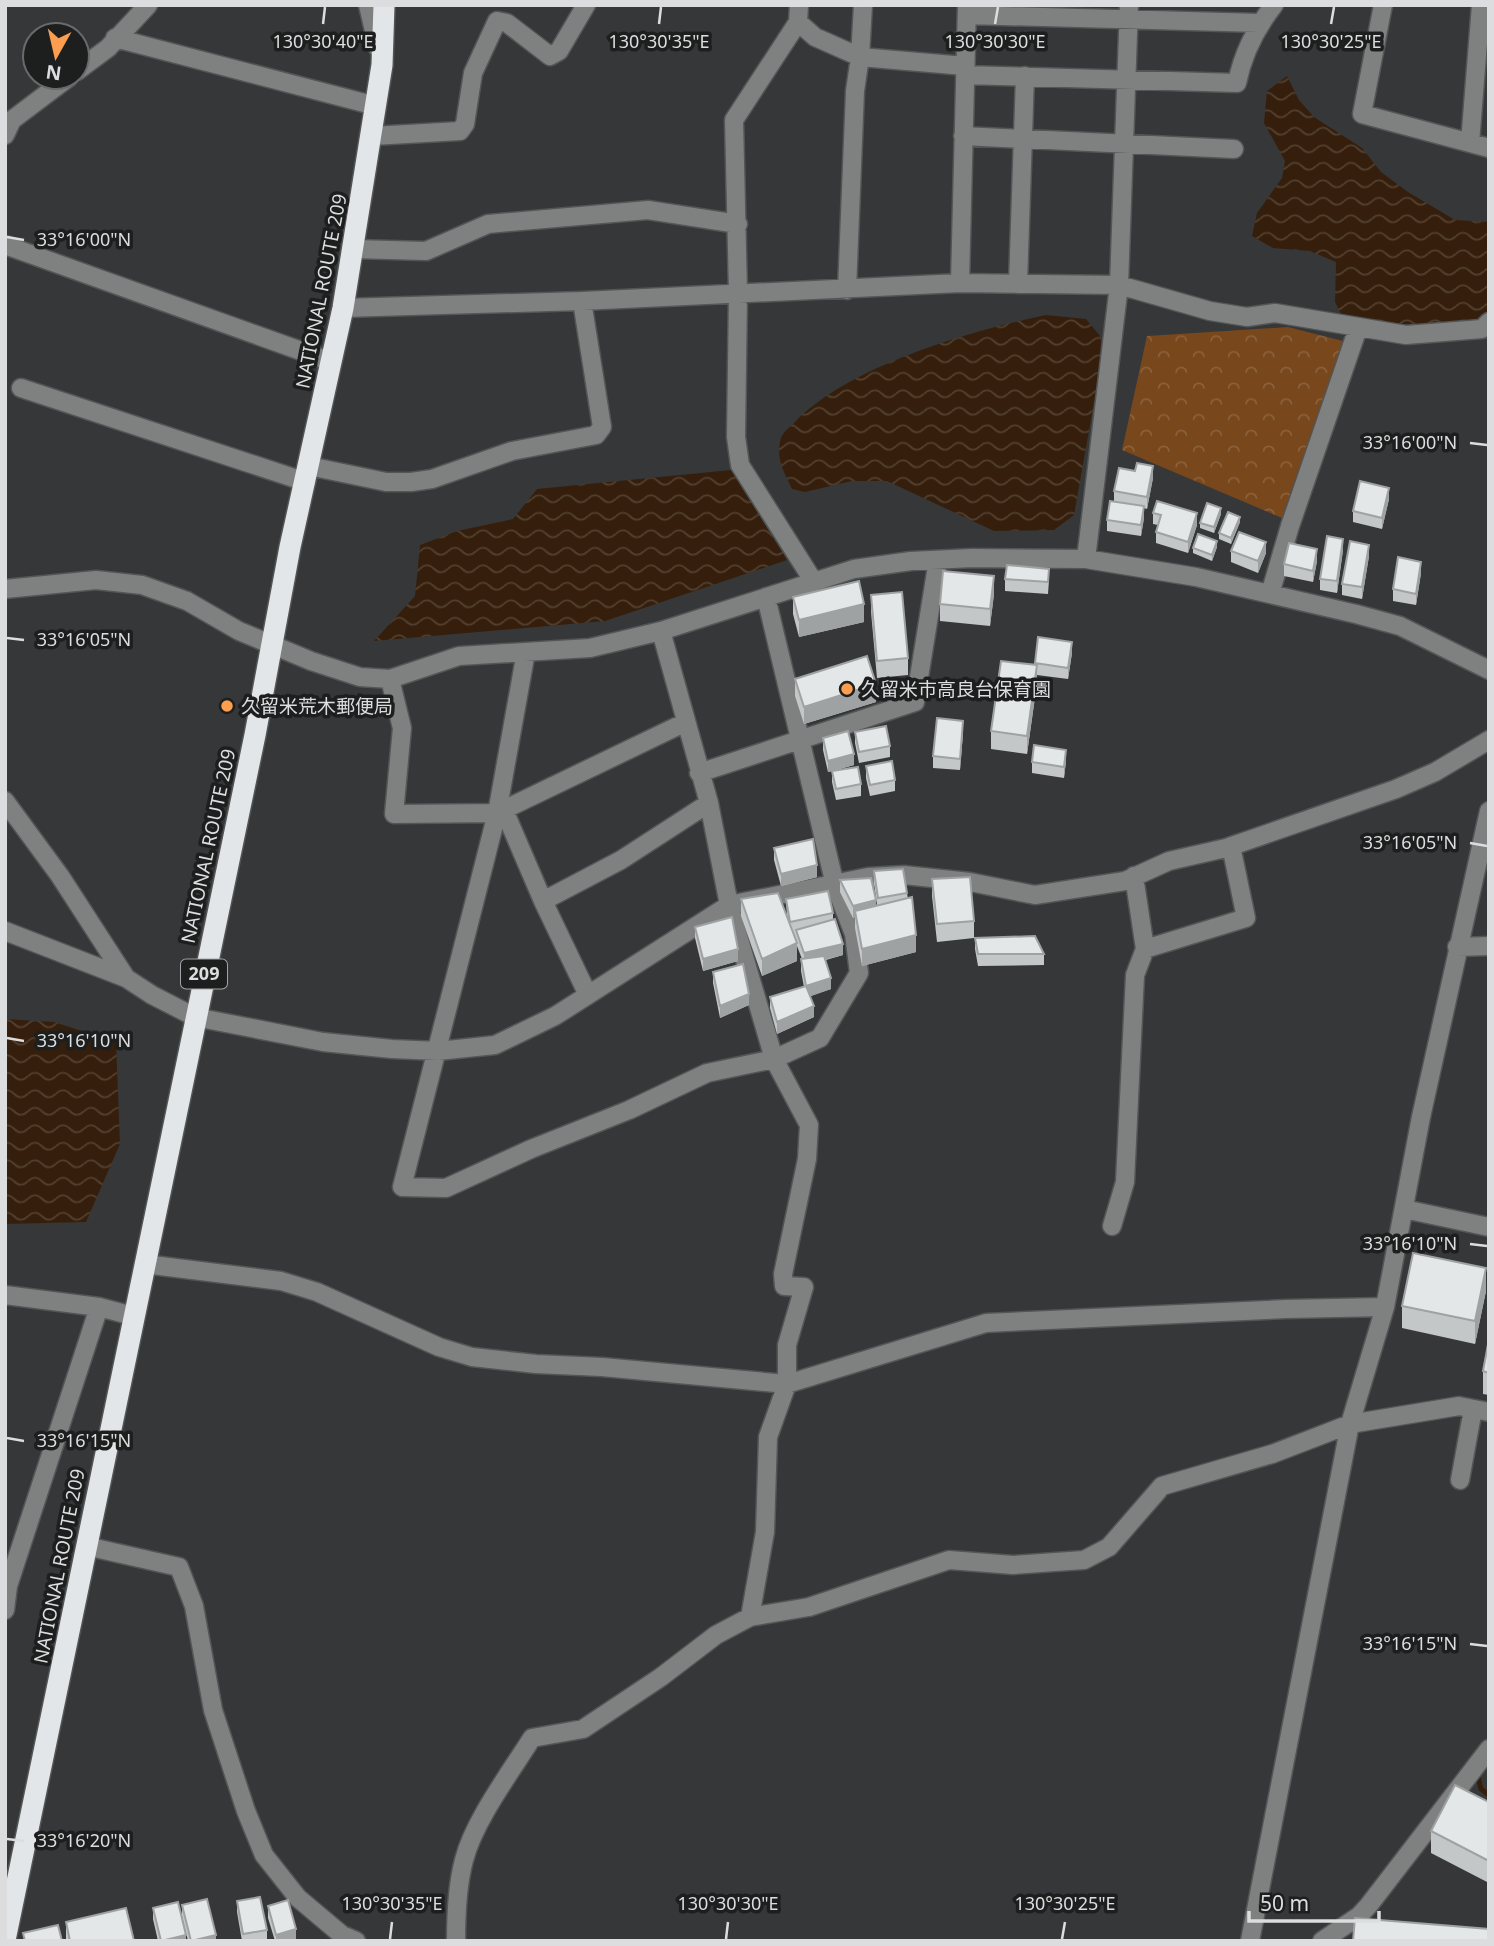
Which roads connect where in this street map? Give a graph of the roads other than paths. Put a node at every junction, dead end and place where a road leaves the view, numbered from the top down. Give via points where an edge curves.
1 (148, 5) edge
2 (368, 5) edge
3 (384, 5) edge
4 (586, 5) edge
5 (863, 5) edge
6 (1274, 5) edge
7 (1382, 5) edge
8 (1481, 5) edge
9 (967, 10) edge
10 (1129, 12) edge
11 (799, 14) edge
12 (1260, 23) junction
13 (115, 38) junction
14 (860, 57) junction
15 (91, 61) edge
16 (382, 65) junction
17 (965, 70) junction
18 (1025, 76) junction
19 (1127, 79) junction
20 (50, 91) edge
21 (376, 106) junction
22 (5, 135) edge
23 (372, 136) junction
24 (964, 136) junction
25 (1025, 138) junction
26 (1124, 142) junction
27 (1470, 142) junction
28 (1489, 148) edge
29 (1234, 149) dead end
30 (738, 224) junction
31 (5, 245) edge
32 (353, 249) junction
33 (960, 283) junction
34 (1018, 284) junction
35 (1119, 285) junction
36 (847, 290) junction
37 (738, 293) junction
38 (582, 301) junction
39 (344, 308) junction
40 (1489, 322) edge
41 (1358, 328) junction
42 (332, 362) junction
43 (21, 388) dead end
44 (308, 474) junction
45 (938, 559) junction
46 (1086, 559) junction
47 (814, 582) junction
48 (5, 589) edge
49 (1269, 594) junction
50 (766, 597) junction
51 (661, 631) junction
52 (273, 645) junction
53 (526, 652) junction
54 (1489, 670) edge
55 (390, 679) junction
56 (686, 722) junction
57 (1489, 740) edge
58 (799, 741) junction
59 (699, 773) junction
60 (5, 801) edge
61 (709, 803) junction
62 (501, 811) junction
63 (1489, 811) edge
64 (1231, 846) junction
65 (1134, 876) junction
66 (835, 885) junction
67 (543, 901) junction
68 (729, 905) junction
69 (5, 931) edge
70 (1489, 946) edge
71 (1457, 947) junction
72 (1145, 949) junction
73 (126, 978) junction
74 (588, 995) junction
75 (195, 1017) junction
76 (438, 1051) junction
77 (774, 1059) junction
78 (1404, 1209) junction
79 (1112, 1226) dead end
80 (1489, 1227) edge
81 (145, 1264) junction
82 (5, 1296) edge
83 (99, 1307) junction
84 (1385, 1307) junction
85 (133, 1316) junction
86 (787, 1384) junction
87 (1481, 1410) edge
88 (1350, 1424) junction
89 (1460, 1480) dead end
90 (86, 1546) junction
91 (5, 1610) edge
92 (750, 1617) junction
93 (1489, 1749) edge
94 (7, 1935) edge
95 (349, 1938) edge
96 (456, 1941) edge
97 (1250, 1941) edge
98 (1322, 1941) edge

1 - 13 street
2 - 16 street
3 - 16 highway, NATIONAL ROUTE 209 / 209
4 - 23 street via 559,51 550,57 507,23 497,21 473,73 460,131
5 - 14 street
6 - 12 street
7 - 27 street via 1362,114
8 - 27 street
9 - 10 street
9 - 17 street
10 - 12 street
10 - 19 street
11 - 14 street via 816,37
11 - 30 street via 734,120
12 - 19 street via 1241,61 1237,83
13 - 15 street
13 - 21 street
14 - 17 street
14 - 36 street
16 - 21 highway, NATIONAL ROUTE 209 / 209
17 - 18 street
17 - 24 street
18 - 19 street
18 - 25 street
19 - 26 street
20 - 22 street via 12,120
21 - 23 highway, NATIONAL ROUTE 209 / 209
23 - 32 highway, NATIONAL ROUTE 209 / 209
24 - 25 street
24 - 33 street
25 - 26 street
25 - 34 street
26 - 29 street
26 - 35 street
27 - 28 street
30 - 32 street via 648,209 488,224 426,251
30 - 37 street
31 - 42 street
32 - 39 highway, NATIONAL ROUTE 209 / 209
33 - 34 street
33 - 36 street
34 - 35 street
35 - 41 street via 1210,311 1247,317 1275,313
35 - 46 street
36 - 37 street
37 - 38 street
37 - 47 street via 736,437 740,465
38 - 39 street
38 - 44 street via 602,427 596,435 512,451 411,482
39 - 42 highway, NATIONAL ROUTE 209 / 209
40 - 41 street via 1482,329 1406,335
41 - 49 street
42 - 44 highway, NATIONAL ROUTE 209 / 209
43 - 44 street
44 - 52 highway, NATIONAL ROUTE 209 / 209
45 - 46 street
45 - 47 street via 854,569
45 - 58 street via 915,702
46 - 49 street
47 - 50 street
48 - 52 street via 96,580 142,584 187,601
49 - 54 street via 1400,626
50 - 51 street
50 - 58 street
51 - 53 street via 590,648
51 - 56 street
52 - 55 street via 360,677
52 - 75 highway, NATIONAL ROUTE 209 / 209
53 - 55 street via 459,656
53 - 62 street
55 - 62 street via 402,728 394,814
56 - 59 street
56 - 62 street
57 - 64 street via 1396,789
58 - 59 street
58 - 66 street
59 - 61 street
60 - 73 street
61 - 67 street via 621,860
61 - 68 street
62 - 67 street
62 - 76 street
63 - 71 street
64 - 65 street
64 - 72 street via 1245,918
65 - 66 street via 1035,895 904,875
65 - 72 street
66 - 68 street
66 - 77 street via 854,934 859,973 820,1038
67 - 74 street
68 - 74 street
68 - 77 street
69 - 73 street
70 - 71 street
71 - 78 street
72 - 79 street via 1135,975 1125,1182
73 - 75 street
74 - 76 street via 495,1045
75 - 76 street via 323,1042
75 - 81 highway, NATIONAL ROUTE 209 / 209
76 - 77 street via 402,1187 446,1188 707,1073
77 - 86 street via 809,1125 807,1159 783,1275 784,1286 804,1287 787,1345
78 - 80 street
78 - 84 street
81 - 85 highway, NATIONAL ROUTE 209 / 209
81 - 86 street via 281,1281 317,1292 439,1348 472,1357
82 - 83 street
83 - 85 street
83 - 91 street via 8,1586
84 - 86 street via 986,1323
84 - 88 street
85 - 90 highway, NATIONAL ROUTE 209 / 209
86 - 92 street via 768,1437 765,1532
87 - 88 street via 1459,1406
87 - 89 street
88 - 92 street via 1272,1454 1162,1486 1109,1547 1084,1560 1013,1565 949,1560 809,1607
88 - 97 street
90 - 94 highway, NATIONAL ROUTE 209 / 209
90 - 95 street via 179,1567 194,1606 214,1710 264,1855 298,1898
92 - 96 street via 716,1635 583,1729 532,1738 482,1819 464,1858
93 - 98 street via 1369,1905

